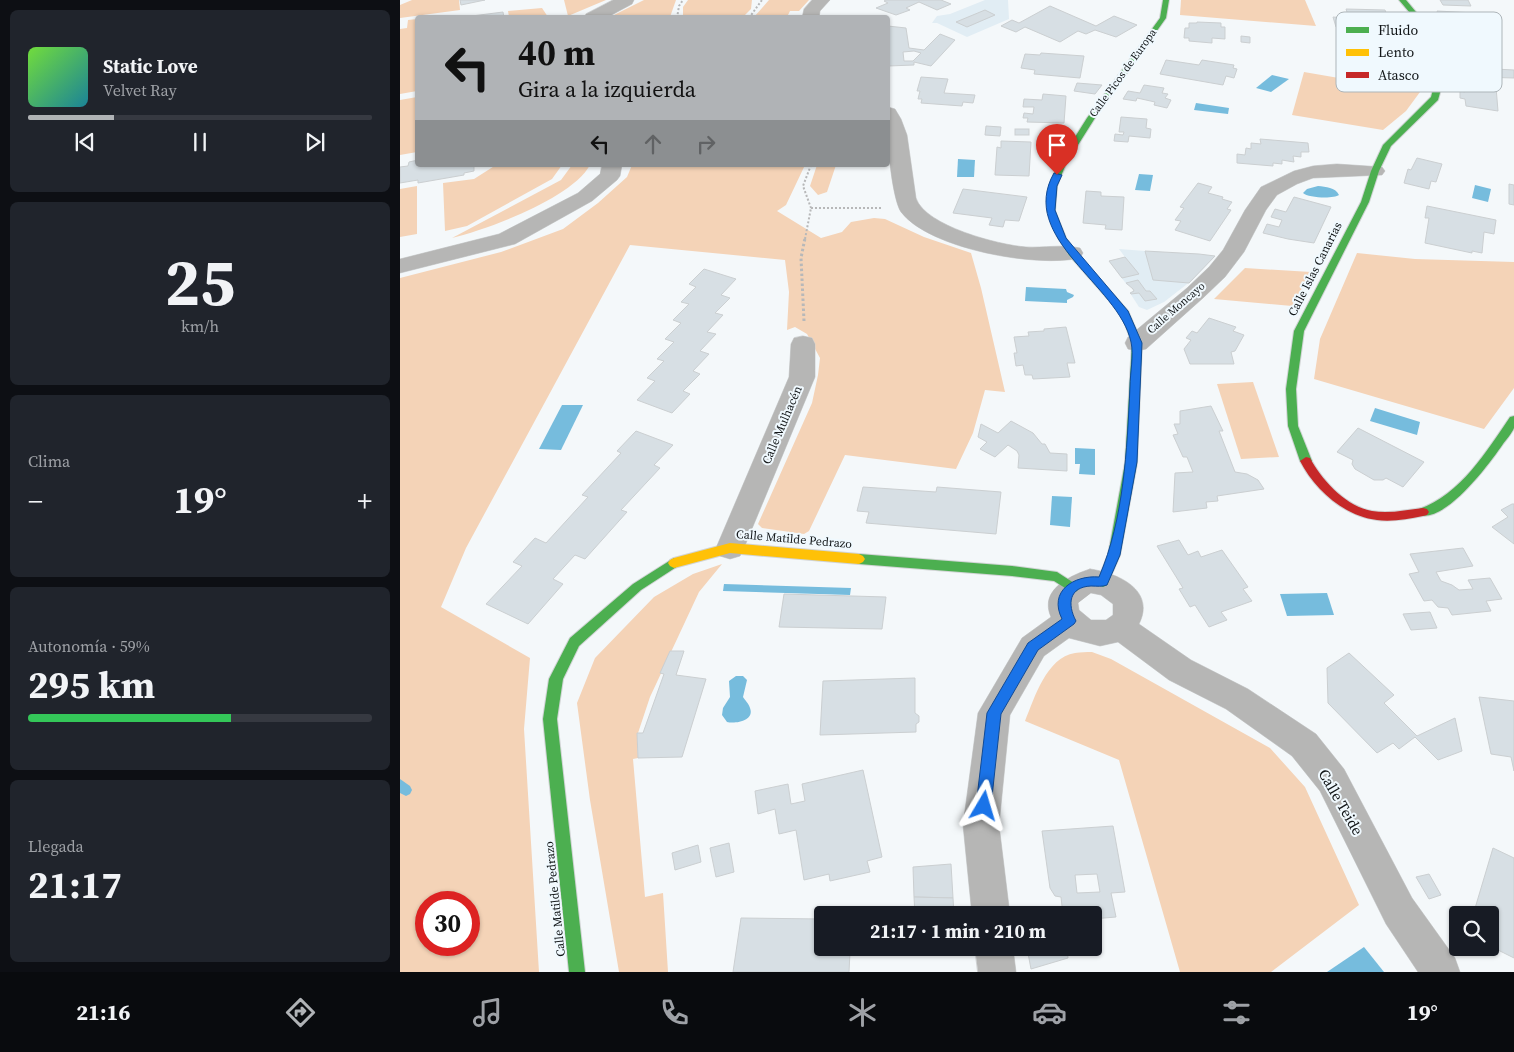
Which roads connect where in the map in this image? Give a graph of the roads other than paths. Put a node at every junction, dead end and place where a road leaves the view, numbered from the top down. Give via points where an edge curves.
1 (626, 0) edge
2 (822, 0) edge
3 (1166, 0) edge
4 (1402, 0) edge
5 (1413, 12) edge
6 (598, 15) edge
7 (811, 15) edge
8 (1436, 92) edge
9 (890, 116) edge
10 (612, 167) edge
11 (1375, 171) junction
12 (1072, 253) junction
13 (400, 266) edge
14 (1137, 343) junction
15 (803, 344) road end
16 (1514, 420) edge
17 (730, 548) junction
18 (1103, 582) junction
19 (1073, 588) junction
20 (1069, 621) junction
21 (1120, 626) junction
22 (989, 906) edge
23 (995, 956) edge
24 (577, 972) edge
25 (997, 972) edge
26 (1441, 972) edge

1 - 6 street
2 - 7 street via 812,9
3 - 12 street, Calle Picos de Europa via 1163,18 1091,118 1062,164 1053,186 1051,210
4 - 5 street, Calle Islas Canarias
8 - 11 street, Calle Islas Canarias via 1435,98 1387,145
9 - 12 street via 898,141 909,208 918,218 959,238 1018,253
10 - 13 street via 610,176 585,197 507,239
11 - 14 street, Calle Moncayo via 1308,172 1267,192 1228,259 1200,290
11 - 16 street, Calle Islas Canarias via 1364,202 1299,330 1291,389 1293,426 1310,471 1334,496 1364,513 1398,516 1432,510 1480,468
12 - 14 street via 1125,313
14 - 18 street via 1132,462 1114,555
15 - 17 street, Calle Mulhacén via 802,377
17 - 19 street, Calle Matilde Pedrazo via 1012,571 1057,577
17 - 24 street, Calle Matilde Pedrazo via 678,561 636,587 574,642 556,679 550,719
18 - 19 street via 1090,581
18 - 21 street via 1115,587 1128,606 1127,618
19 - 20 street via 1064,600
20 - 21 street via 1077,628 1099,634
20 - 22 street via 1033,647 994,713 982,825
21 - 26 street, Calle Teide via 1180,670 1237,699 1304,745 1332,780 1399,911
23 - 25 street

